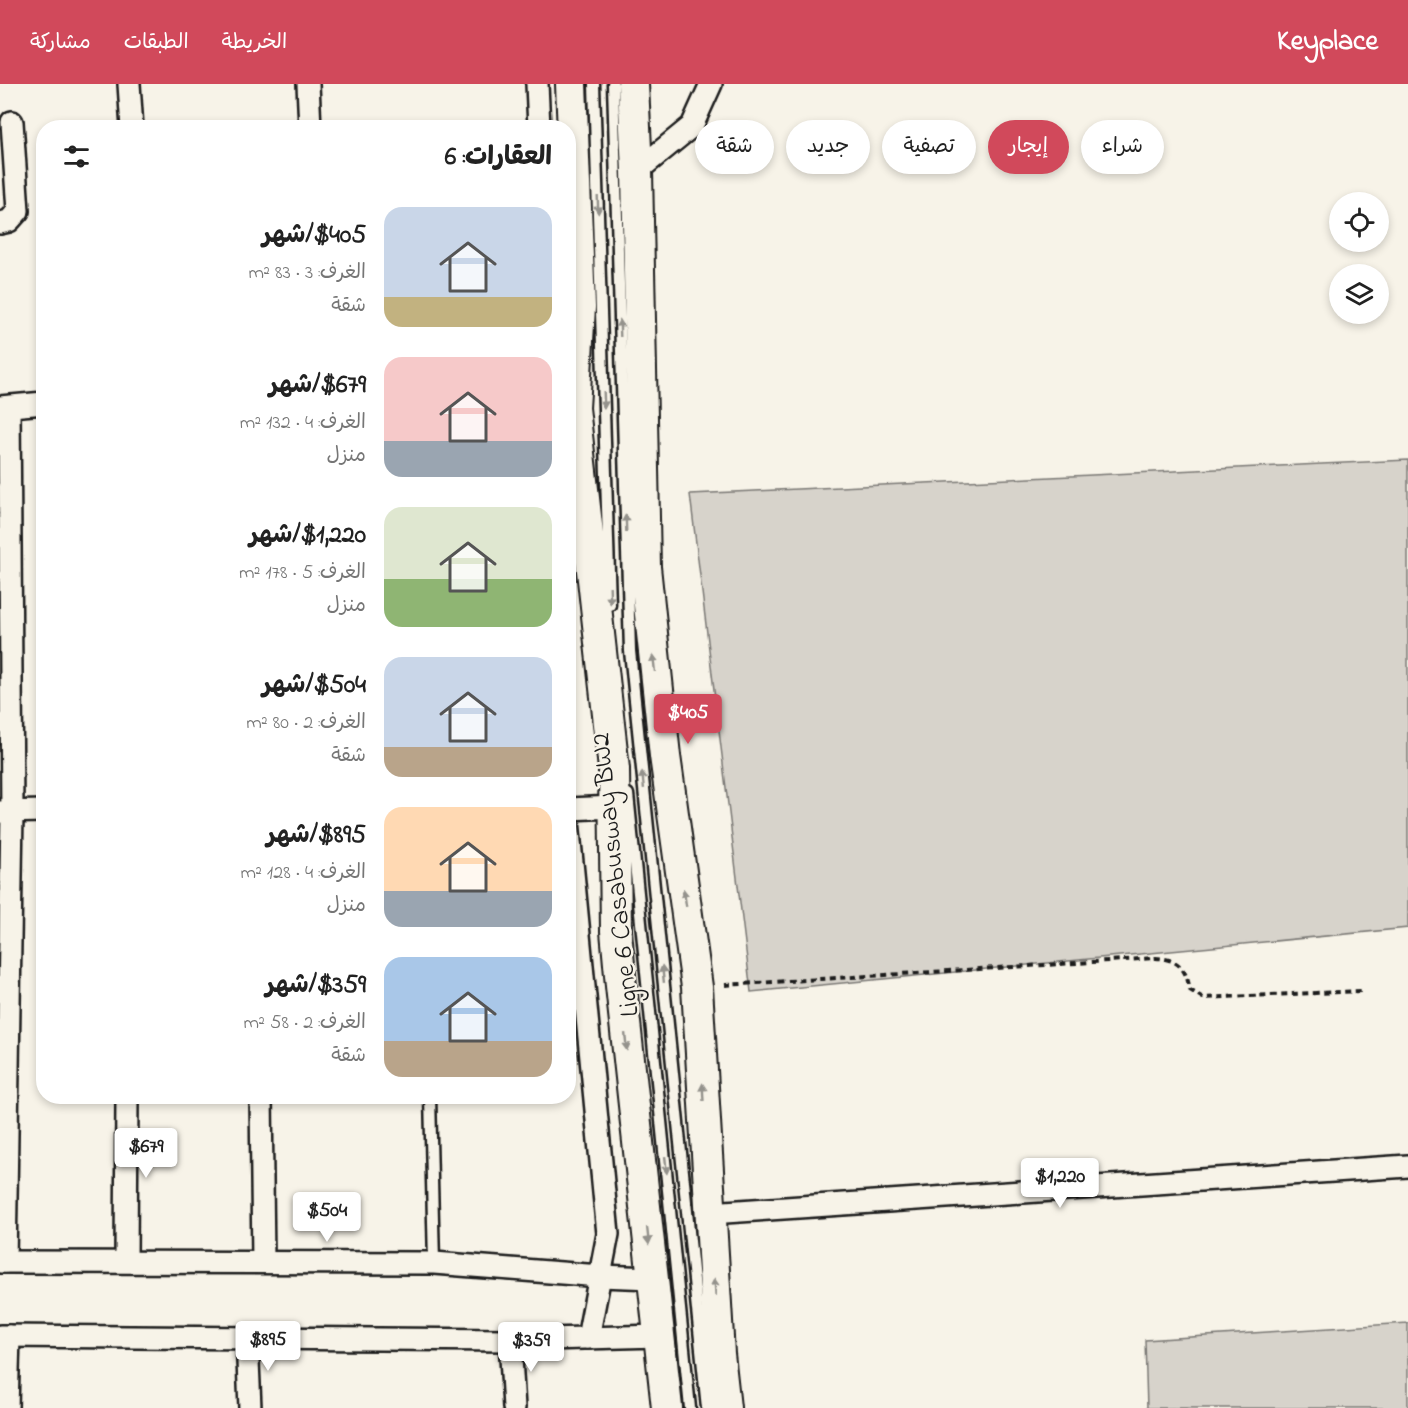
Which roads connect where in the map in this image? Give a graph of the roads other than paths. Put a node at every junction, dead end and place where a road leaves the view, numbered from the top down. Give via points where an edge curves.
1 (129, 84) edge
2 (308, 84) edge
3 (537, 84) edge
4 (571, 84) edge
5 (594, 84) edge
6 (613, 84) edge
7 (633, 84) edge
8 (711, 84) edge
9 (131, 120) edge
10 (310, 120) edge
11 (539, 120) edge
12 (571, 120) edge
13 (12, 122) dead end
14 (637, 171) junction
15 (0, 223) edge
16 (36, 404) edge
17 (5, 407) edge
18 (576, 426) edge
19 (610, 616) dead end
20 (621, 794) junction
21 (576, 808) edge
22 (36, 811) edge
23 (6, 812) edge
24 (576, 904) edge
25 (127, 1104) edge
26 (261, 1104) edge
27 (430, 1104) edge
28 (1408, 1166) edge
29 (710, 1213) junction
30 (2, 1262) edge
31 (126, 1262) junction
32 (263, 1262) junction
33 (434, 1263) junction
34 (600, 1276) junction
35 (653, 1278) junction
36 (4, 1336) edge
37 (659, 1336) junction
38 (247, 1337) junction
39 (588, 1338) junction
40 (510, 1340) junction
41 (8, 1408) edge
42 (250, 1408) edge
43 (514, 1408) edge
44 (668, 1408) edge
45 (690, 1408) edge
46 (707, 1408) edge
47 (725, 1408) edge

1 - 9 street
2 - 10 street
3 - 11 street
4 - 12 main road
5 -> 19 lane
46 -> 6 lane, Ligne 6 Casabusway BW2 via 630,651
7 - 14 main road
8 - 14 street via 692,126
13 - 15 street via 18,211 9,221
29 -> 14 main road via 697,987 665,756 645,567
16 - 17 street
17 - 23 street
18 - 20 main road via 612,746
20 - 21 street
20 -> 35 main road via 616,931
20 -> 45 lane, Ligne 6 Casabusway BW2
22 - 23 street
23 - 30 street
24 - 34 street via 608,1234
25 - 31 street
26 - 32 street
27 - 33 lane
28 - 29 street
47 -> 29 main road
30 - 31 street
31 - 32 street
32 - 33 street
33 - 34 street
34 - 35 street
34 - 39 street
35 - 37 main road
36 - 38 street
36 - 41 street
37 - 39 street
37 - 44 main road
38 - 40 street
38 - 42 street
39 - 40 street
40 - 43 street

